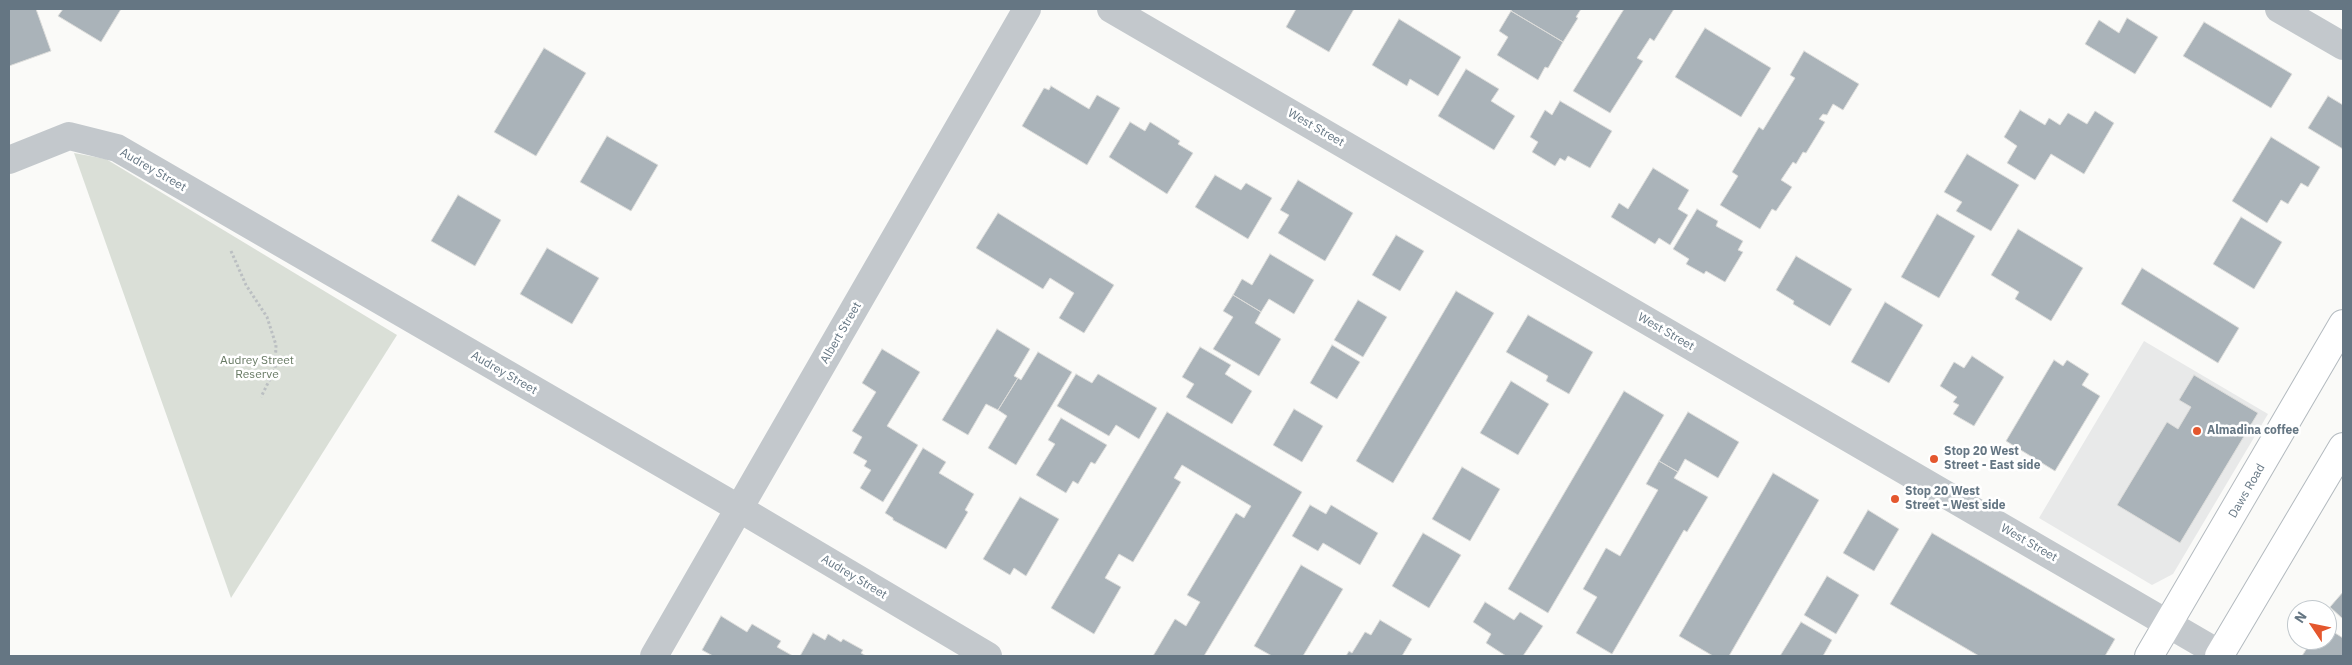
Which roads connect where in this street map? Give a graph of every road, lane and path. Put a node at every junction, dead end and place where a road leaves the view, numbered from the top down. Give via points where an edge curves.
1 (1028, 9) edge
2 (1111, 9) edge
3 (2279, 9) edge
4 (2343, 46) edge
5 (9, 160) edge
6 (231, 250) dead end
7 (2343, 324) edge
8 (261, 397) dead end
9 (2343, 447) edge
10 (740, 509) junction
11 (2168, 624) junction
12 (2220, 655) edge
13 (654, 656) edge
14 (988, 656) edge
15 (2149, 656) edge

1 - 10 street, Albert Street
2 - 11 street, West Street
3 - 4 street
5 - 10 street, Audrey Street via 69,136 117,148
6 - 8 path via 246,285 266,317 276,345 274,369
7 - 11 main road, Daws Road
9 - 12 main road
10 - 13 street, Albert Street
10 - 14 street, Audrey Street
11 - 12 street, West Street
11 - 15 main road, Daws Road

